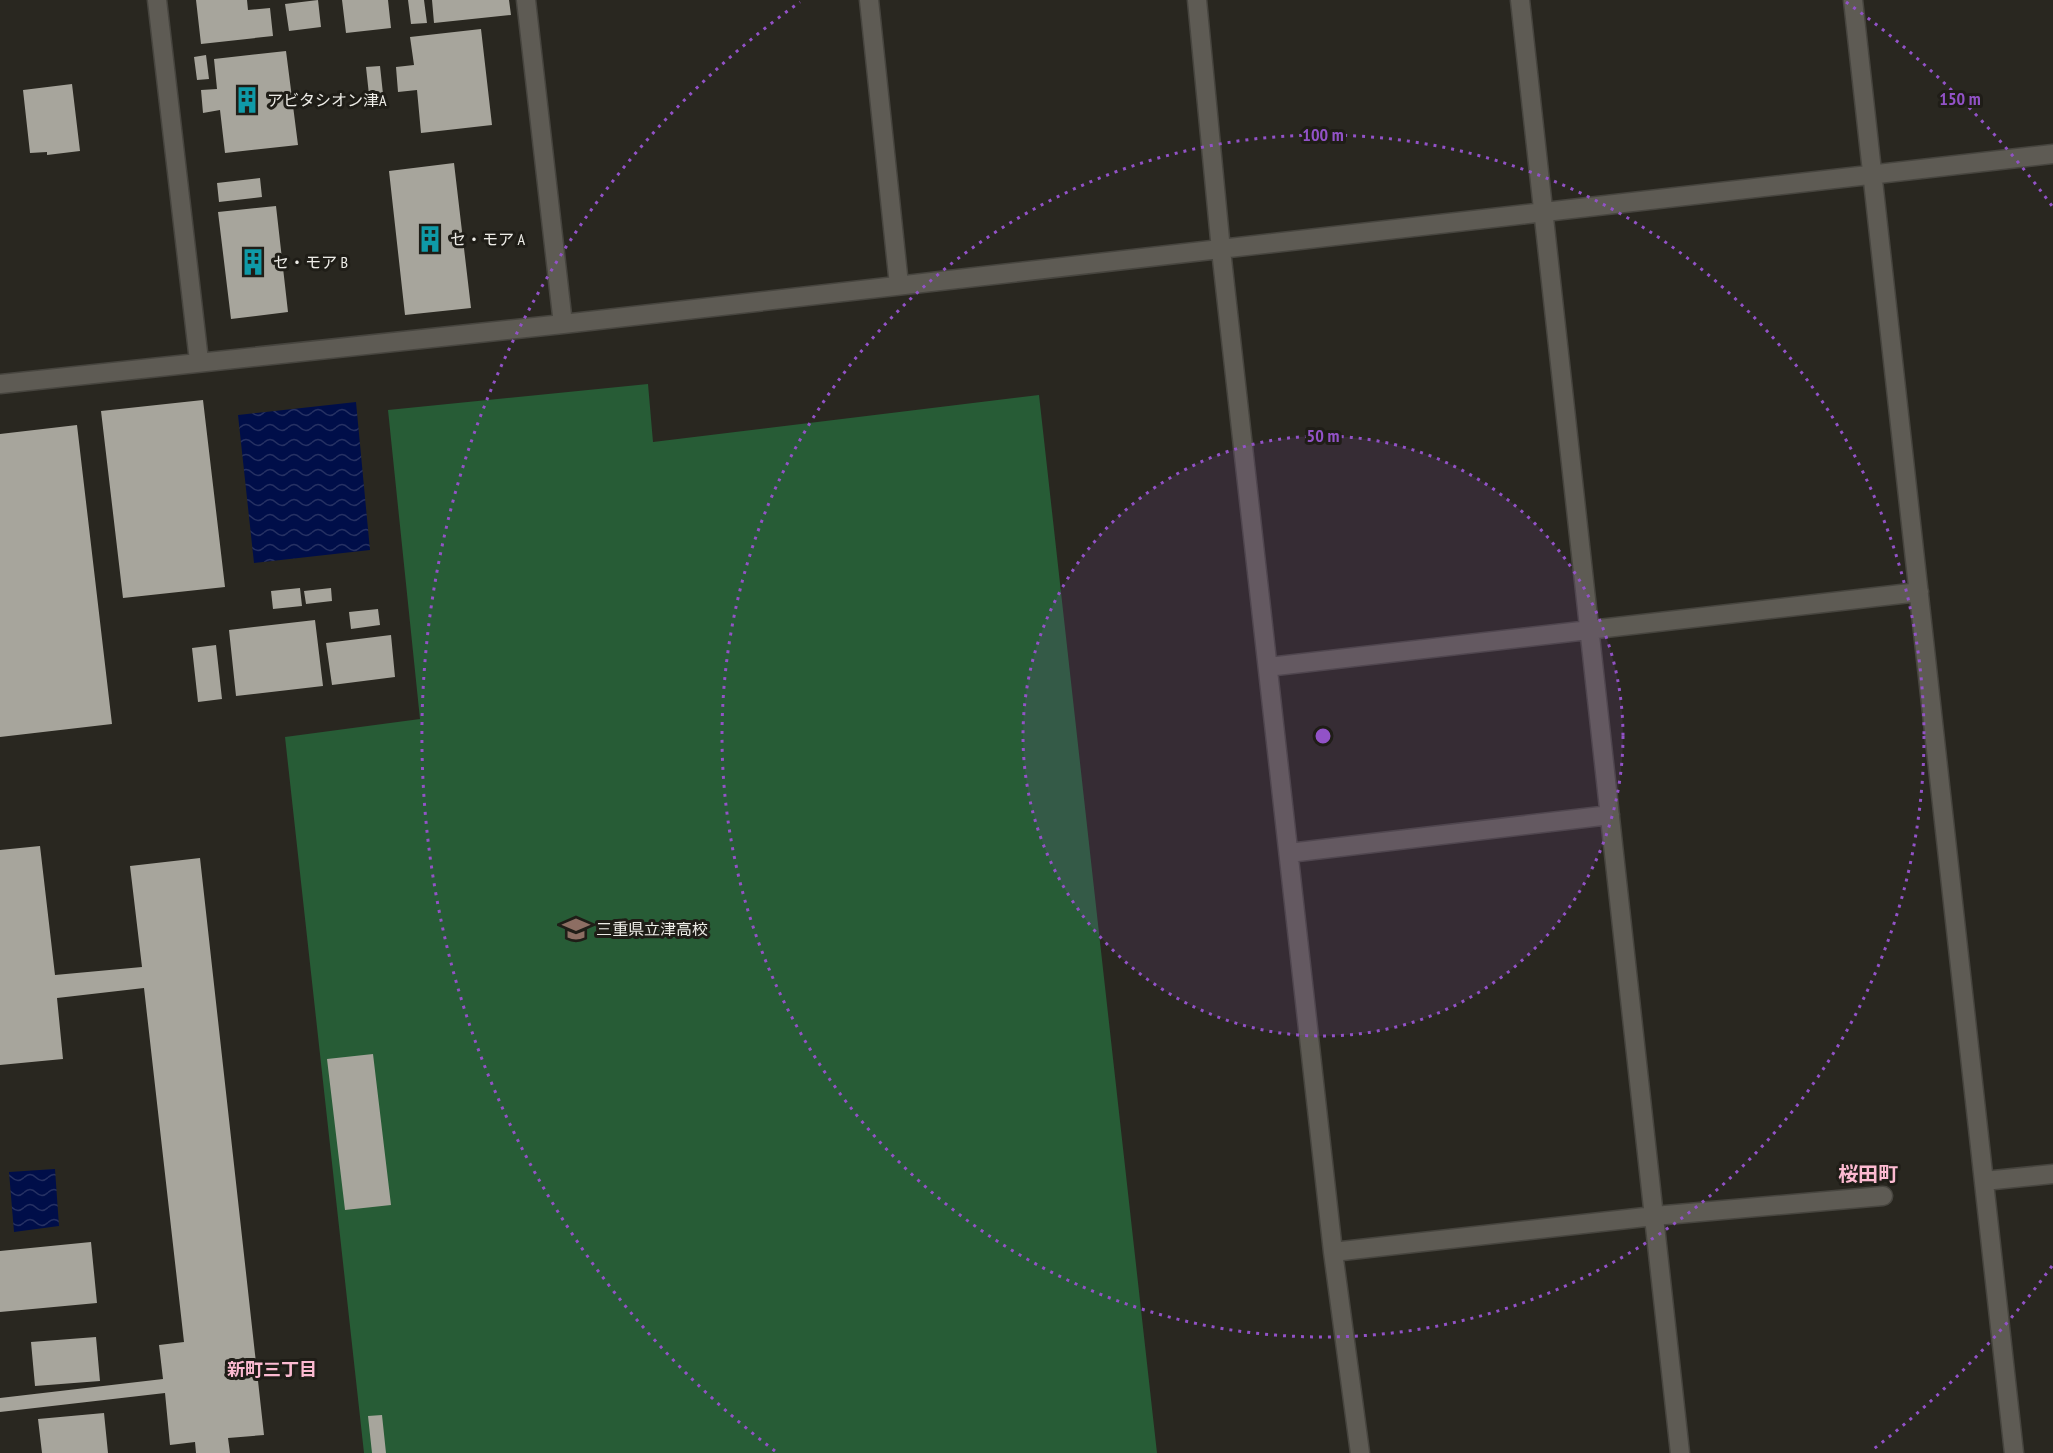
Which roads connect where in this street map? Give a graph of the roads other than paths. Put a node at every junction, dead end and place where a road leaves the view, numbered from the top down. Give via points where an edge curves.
1 (157, 0) edge
2 (526, 0) edge
3 (869, 0) edge
4 (1197, 0) edge
5 (1520, 0) edge
6 (1853, 0) edge
7 (2053, 154) edge
8 (1873, 175) junction
9 (1544, 212) junction
10 (1221, 250) junction
11 (899, 285) junction
12 (563, 324) junction
13 (199, 361) junction
14 (0, 384) edge
15 (1919, 592) junction
16 (1590, 630) junction
17 (1268, 667) junction
18 (1610, 815) junction
19 (1289, 853) junction
20 (2053, 1173) edge
21 (1984, 1181) junction
22 (1883, 1196) dead end
23 (1654, 1216) junction
24 (1333, 1252) junction
25 (1360, 1453) edge
26 (1680, 1453) edge
27 (2014, 1453) edge

1 - 13 street
2 - 12 street
3 - 11 street
4 - 10 street
5 - 9 street
6 - 8 street
7 - 8 street
8 - 9 street
8 - 15 street
9 - 10 street
9 - 16 street
10 - 11 street
10 - 17 street
11 - 12 street
12 - 13 street
13 - 14 street
15 - 16 street
15 - 21 street
16 - 17 street
16 - 18 street
17 - 19 street
18 - 19 street
18 - 23 street
19 - 24 street
20 - 21 street
21 - 27 street
22 - 23 street
23 - 24 street
23 - 26 street
24 - 25 street

